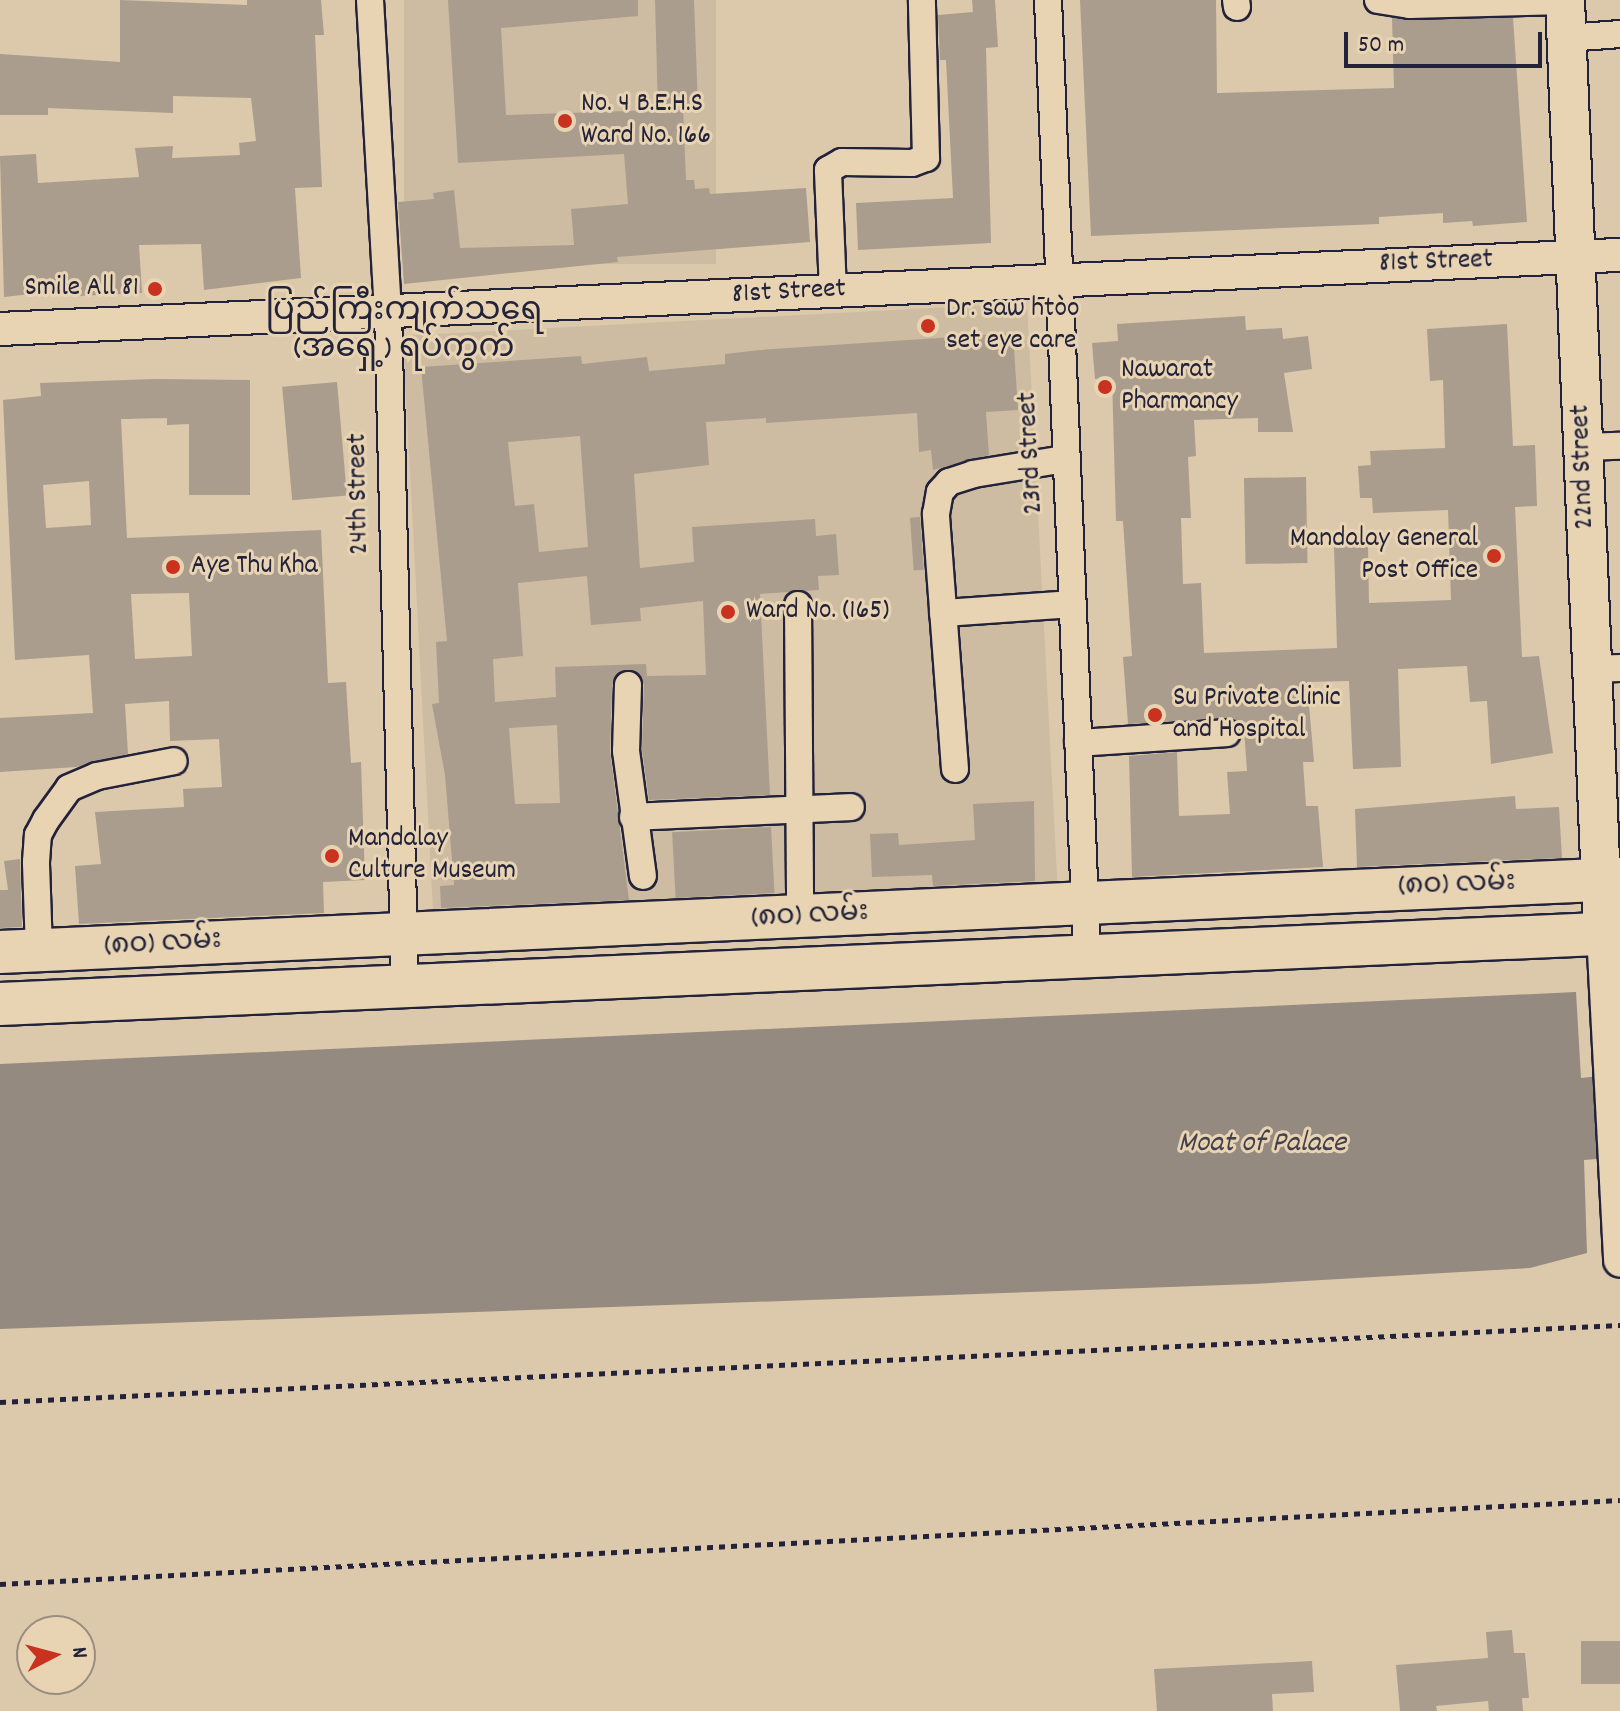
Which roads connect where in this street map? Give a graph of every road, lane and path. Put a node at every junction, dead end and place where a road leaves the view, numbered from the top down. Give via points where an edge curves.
1 (370, 0) edge
2 (922, 0) edge
3 (1048, 0) edge
4 (1378, 0) edge
5 (1565, 0) edge
6 (1620, 34) edge
7 (1567, 38) junction
8 (1620, 255) edge
9 (1578, 257) junction
10 (1056, 278) junction
11 (833, 291) junction
12 (388, 311) junction
13 (0, 329) edge
14 (1602, 446) edge
15 (1065, 459) junction
16 (1071, 604) junction
17 (798, 605) dead end
18 (943, 613) junction
19 (1606, 668) edge
20 (628, 685) dead end
21 (1227, 733) dead end
22 (1078, 743) junction
23 (174, 761) dead end
24 (955, 769) dead end
25 (851, 807) dead end
26 (801, 809) junction
27 (633, 817) junction
28 (643, 876) dead end
29 (1611, 880) edge
30 (1085, 903) junction
31 (800, 918) junction
32 (1612, 933) edge
33 (403, 934) junction
34 (19, 951) edge
35 (1087, 956) junction
36 (405, 986) junction
37 (0, 1004) edge
38 (1620, 1261) edge
39 (1620, 1325) edge
40 (0, 1402) edge
41 (1620, 1500) edge
42 (0, 1584) edge

1 - 12 street, 24th Street
2 - 11 street via 926,158 912,163 842,162 828,170
3 - 10 street, 23rd Street
4 - 5 street via 1410,5
5 - 7 main road, 22nd Street
6 - 7 street
7 - 9 main road, 22nd Street
8 - 9 street, 81st Street
9 - 10 street, 81st Street
9 - 14 main road, 22nd Street
10 - 11 street, 81st Street
10 - 15 street, 23rd Street
11 - 12 street, 81st Street
12 - 13 street, 81st Street
12 - 33 street, 24th Street
14 - 19 main road, 22nd Street
15 - 16 street, 23rd Street
15 - 18 street via 973,474 949,482 940,492 936,514
16 - 18 street
16 - 22 street, 23rd Street
17 - 26 street
18 - 24 street
19 - 29 main road, 22nd Street
20 - 27 street via 626,751
21 - 22 street
22 - 30 street, 23rd Street
23 - 34 street via 97,776 69,788 38,835
25 - 26 street
26 - 27 street
26 - 31 street
27 - 28 street
29 - 30 main road, (၈၀) လမ်း
29 - 32 main road, 22nd Street
30 - 31 main road, (၈၀) လမ်း
30 - 35 street, 23rd Street
31 - 33 main road, (၈၀) လမ်း
32 - 35 main road, (၈၀) လမ်း
32 - 38 street via 1610,1067
33 - 34 main road, (၈၀) လမ်း
33 - 36 street, 24th Street
35 - 36 main road, (၈၀) လမ်း
36 - 37 main road, (၈၀) လမ်း
39 - 40 path
41 - 42 path

